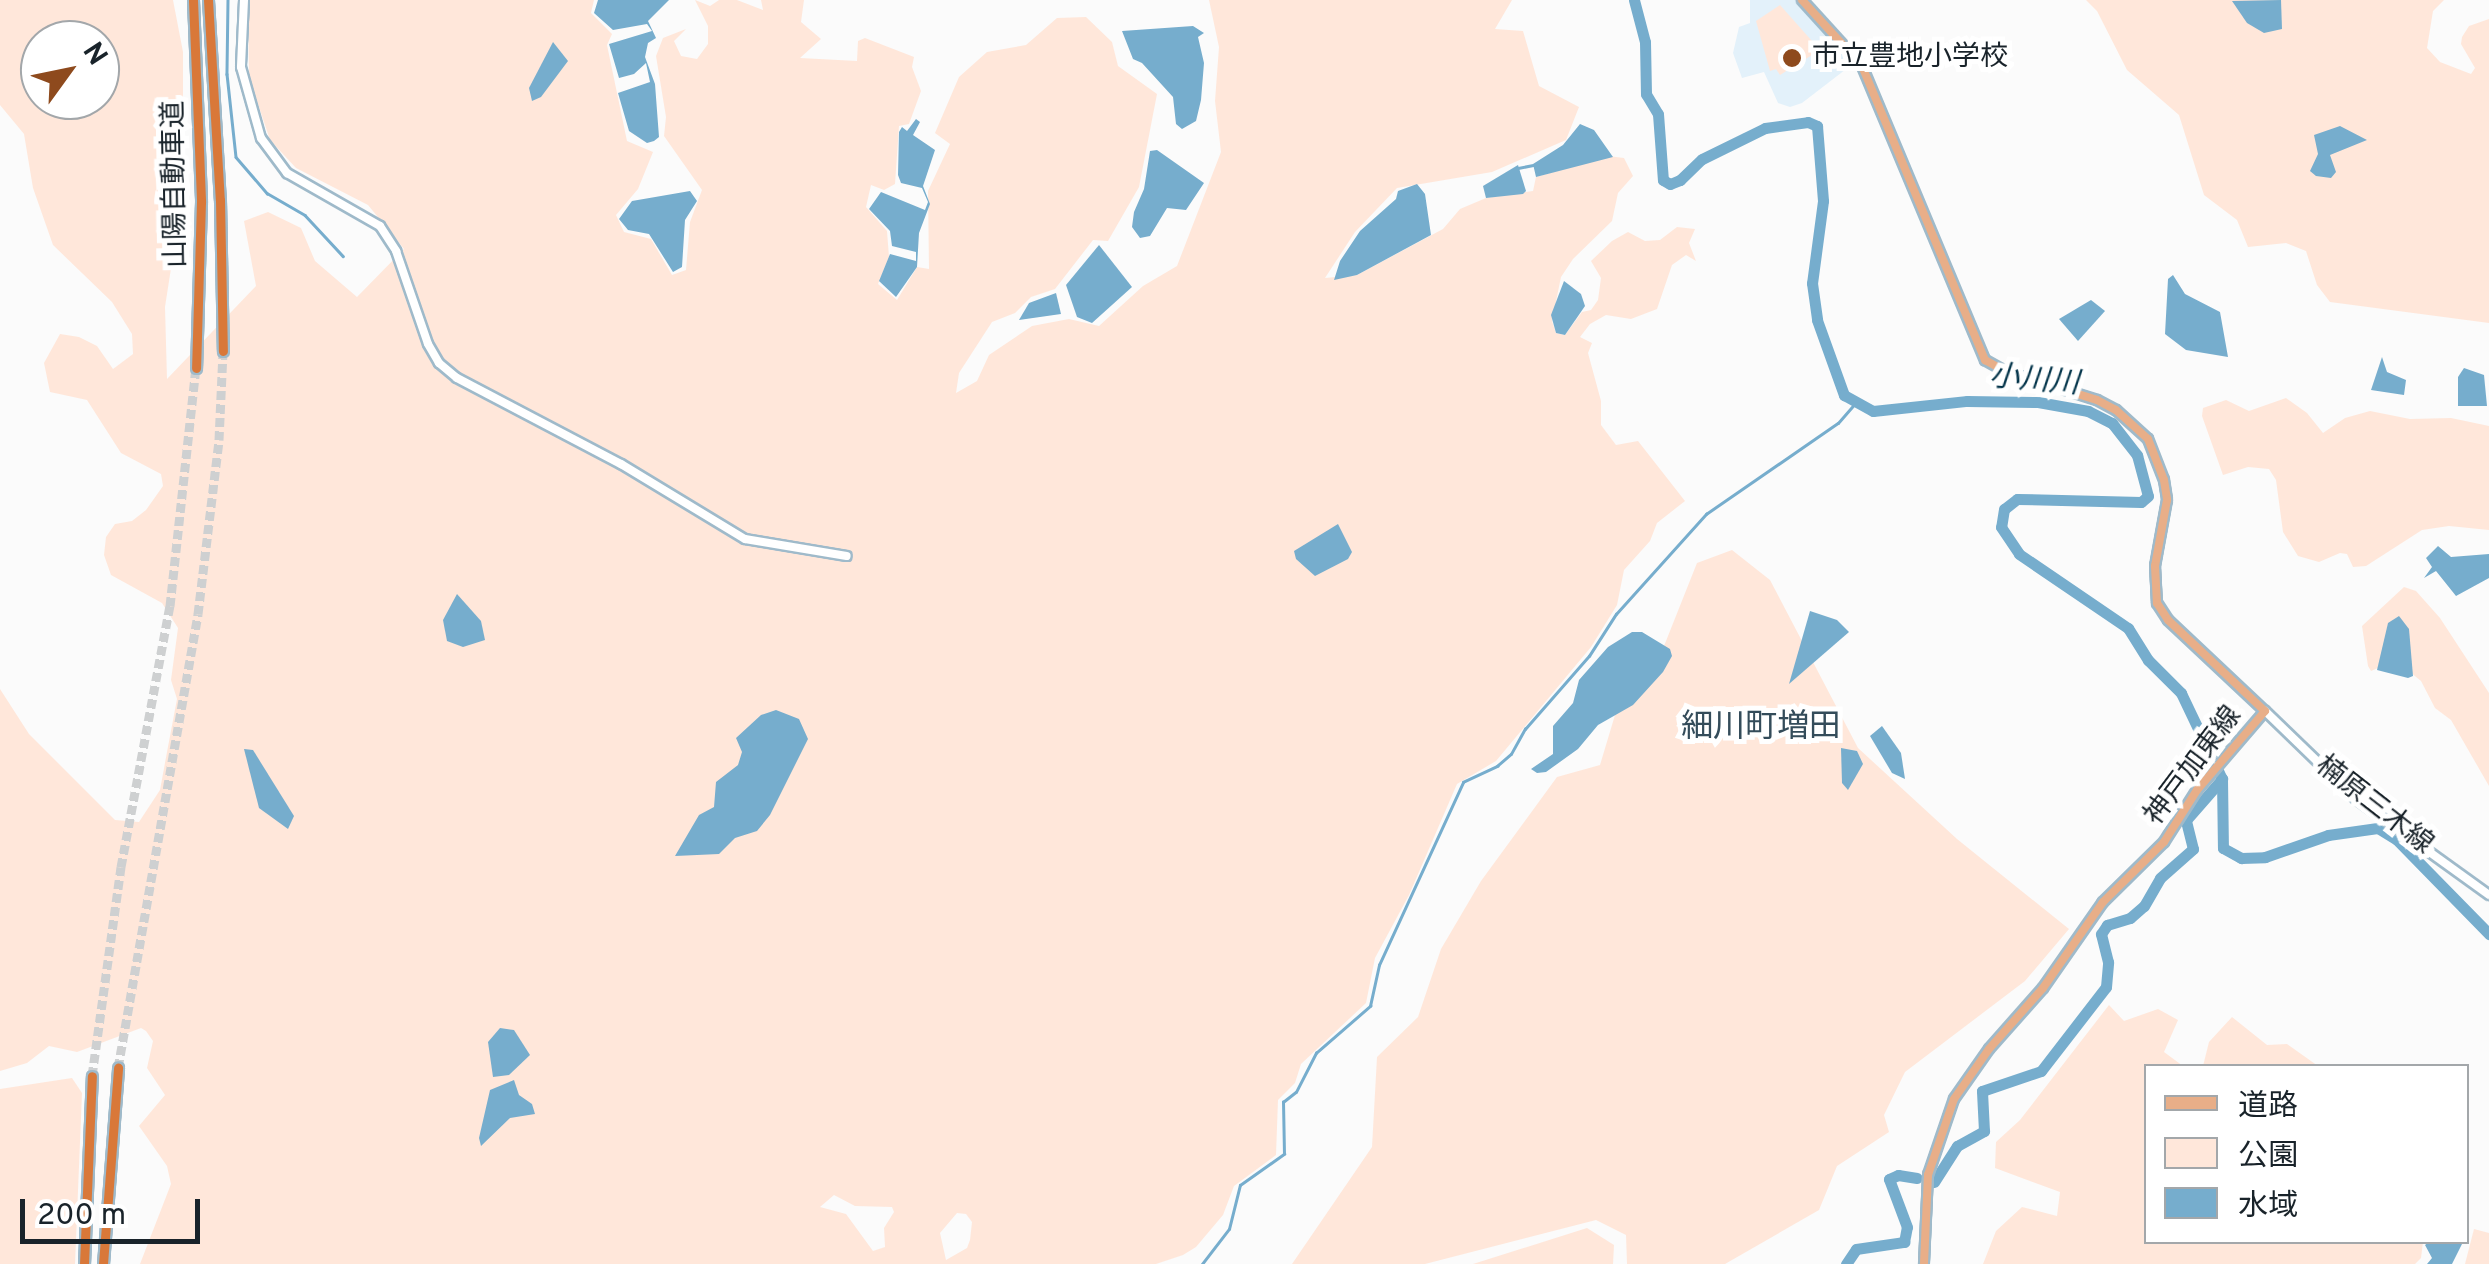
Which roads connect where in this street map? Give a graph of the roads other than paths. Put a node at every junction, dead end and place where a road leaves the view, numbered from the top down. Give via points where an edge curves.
1 (193, 0) edge
2 (208, 0) edge
3 (244, 0) edge
4 (1802, 0) edge
5 (223, 350) tunnel mouth
6 (196, 368) tunnel mouth
7 (847, 556) dead end
8 (2265, 710) junction
9 (2489, 895) edge
10 (118, 1068) tunnel mouth
11 (92, 1076) tunnel mouth
12 (84, 1264) edge
13 (104, 1264) edge
14 (1924, 1264) edge

1 - 6 highway, 山陽自動車道 via 201,202
2 - 5 highway, 山陽自動車道
3 - 7 street via 240,67 261,138 287,173 380,226 396,250 428,344 457,378 622,464 744,539
4 - 8 main road, 神戸加東線 via 1862,66 1985,360 2097,400 2148,439 2167,500 2155,566 2157,603
8 - 9 street, 楠原三木線 via 2356,799
8 - 14 main road, 神戸加東線 via 2211,772 2164,842 2103,902 1954,1099 1928,1176
10 - 13 highway
11 - 12 highway

